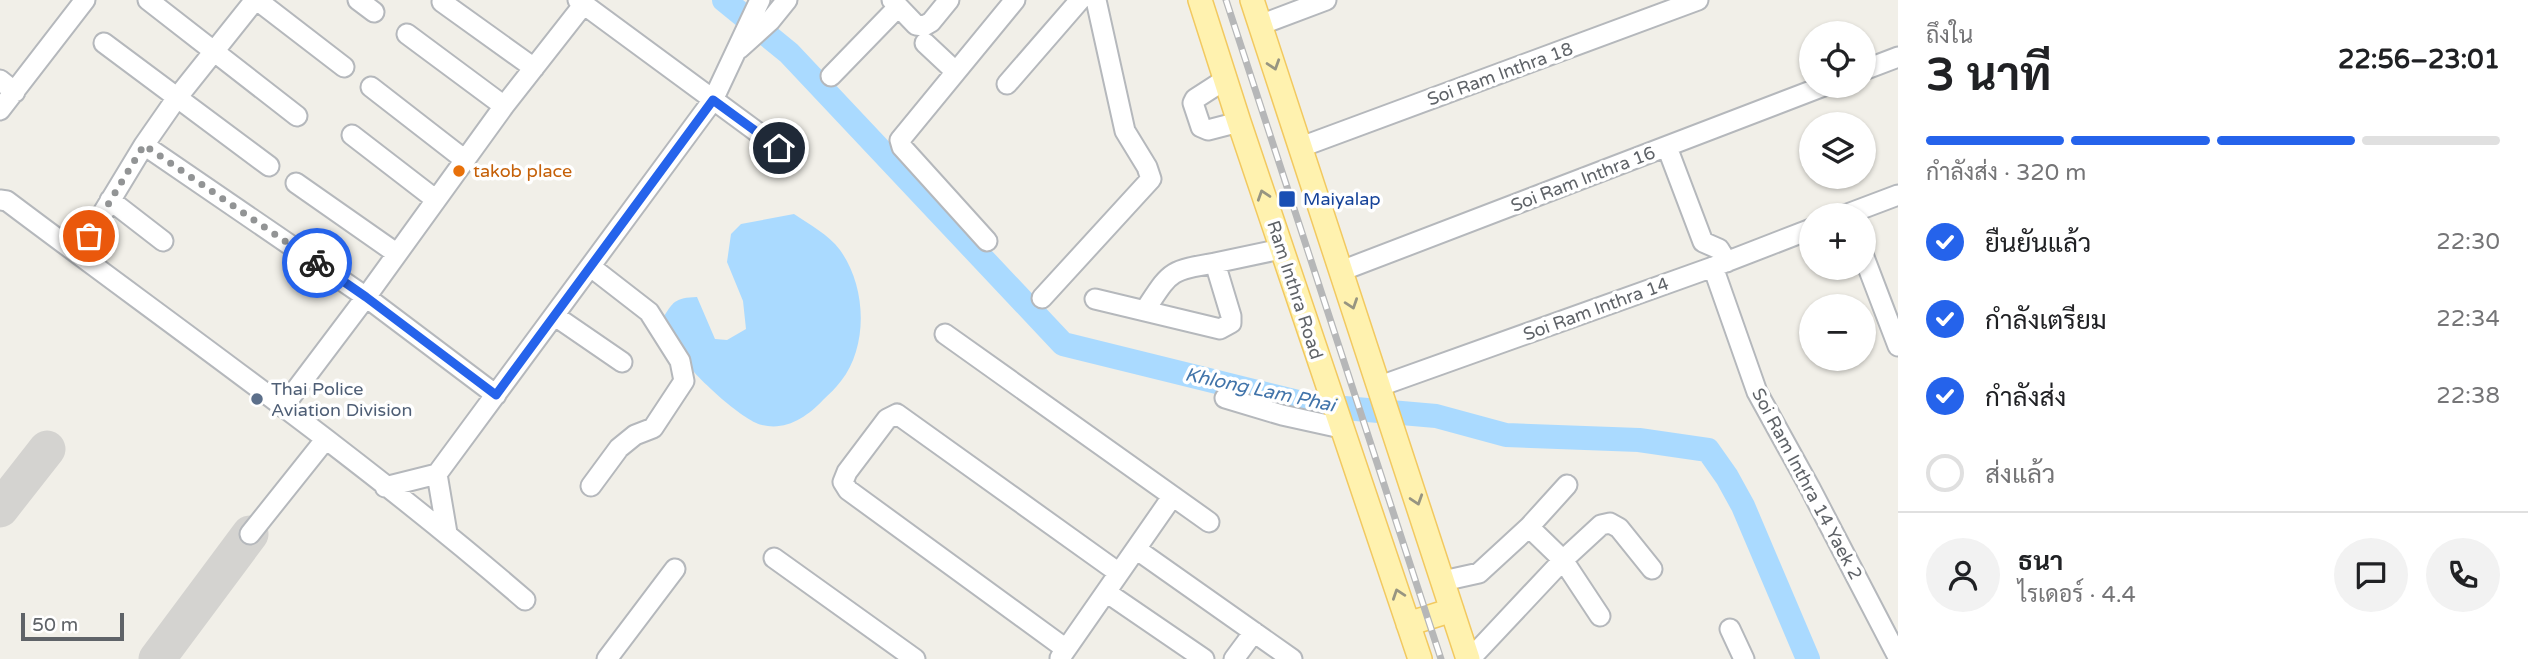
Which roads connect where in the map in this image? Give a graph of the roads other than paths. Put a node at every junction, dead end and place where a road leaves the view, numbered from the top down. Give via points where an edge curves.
1 (148, 0) edge
2 (256, 0) edge
3 (358, 0) edge
4 (787, 0) edge
5 (949, 0) edge
6 (1015, 0) edge
7 (1080, 0) edge
8 (1096, 0) edge
9 (1200, 0) edge
10 (1252, 0) edge
11 (1326, 0) edge
12 (1698, 0) edge
13 (83, 1) edge
14 (442, 2) dead end
15 (581, 2) edge
16 (895, 3) edge
17 (1304, 4) edge
18 (374, 12) dead end
19 (759, 16) edge
20 (1260, 25) junction
21 (407, 34) dead end
22 (104, 43) dead end
23 (925, 43) dead end
24 (214, 54) junction
25 (1898, 57) edge
26 (1876, 65) edge
27 (344, 68) dead end
28 (534, 68) junction
29 (956, 72) junction
30 (831, 76) dead end
31 (1226, 79) junction
32 (1007, 84) dead end
33 (7, 86) edge
34 (371, 87) dead end
35 (1799, 96) edge
36 (176, 99) junction
37 (713, 100) junction
38 (504, 106) junction
39 (0, 110) edge
40 (297, 116) dead end
41 (1238, 122) junction
42 (352, 135) dead end
43 (144, 145) junction
44 (1667, 147) junction
45 (779, 148) dead end
46 (1301, 148) junction
47 (465, 160) junction
48 (269, 166) dead end
49 (296, 183) dead end
50 (1898, 195) edge
51 (110, 200) junction
52 (435, 200) junction
53 (0, 201) edge
54 (1876, 204) edge
55 (1799, 234) edge
56 (163, 241) dead end
57 (987, 241) dead end
58 (1281, 249) junction
59 (396, 253) junction
60 (78, 254) junction
61 (1215, 263) junction
62 (1720, 264) junction
63 (591, 267) junction
64 (1341, 271) junction
65 (1873, 280) edge
66 (366, 297) junction
67 (1042, 298) dead end
68 (1095, 299) dead end
69 (1144, 310) junction
70 (555, 316) junction
71 (945, 334) dead end
72 (1898, 346) edge
73 (622, 362) dead end
74 (496, 395) junction
75 (1383, 395) junction
76 (1225, 398) dead end
77 (283, 407) junction
78 (1336, 415) junction
79 (325, 440) junction
80 (437, 474) junction
81 (1567, 485) dead end
82 (591, 486) dead end
83 (385, 487) junction
84 (1172, 497) junction
85 (1209, 522) dead end
86 (1529, 527) junction
87 (447, 533) junction
88 (250, 534) dead end
89 (1136, 550) junction
90 (774, 558) dead end
91 (1563, 559) junction
92 (675, 569) dead end
93 (1652, 569) dead end
94 (1119, 573) junction
95 (1443, 581) junction
96 (1106, 592) junction
97 (525, 600) dead end
98 (1452, 610) junction
99 (1600, 616) dead end
100 (1408, 624) junction
101 (1730, 629) dead end
102 (1254, 632) junction
103 (1063, 654) edge
104 (1898, 657) edge
105 (607, 659) edge
106 (915, 659) edge
107 (1204, 659) edge
108 (1234, 659) edge
109 (1292, 659) edge
110 (1420, 659) edge
111 (1469, 659) edge
112 (1744, 659) edge

1 - 24 street
2 - 24 street
2 - 27 street
3 - 18 street
4 - 19 street
5 - 16 street via 924,26 916,25
6 - 29 street
7 - 32 street
8 - 67 street via 1125,131 1151,178
9 - 31 main road, Ram Inthra Road
10 - 20 main road
11 - 17 street
12 - 46 street, Soi Ram Inthra 18
13 - 33 street
14 - 28 street
15 - 28 street
15 - 37 street
16 - 30 street
17 - 20 street
19 - 37 street via 734,53
20 -> 46 main road
21 - 38 street
22 - 36 street
23 - 29 street
24 - 36 street
24 - 40 street
25 - 26 street
28 - 38 street
29 - 57 street via 900,140
31 - 41 main road, Ram Inthra Road
31 - 41 street via 1193,103 1201,127 1208,130
33 - 39 street
34 - 47 street
35 - 44 street, Soi Ram Inthra 16
36 - 43 street
36 - 48 street
37 - 45 street
37 - 63 street
38 - 47 street
58 -> 41 main road, Ram Inthra Road
42 - 52 street
43 - 51 street
43 - 66 street
44 - 62 street via 1703,242 1719,249
44 - 64 street, Soi Ram Inthra 16
46 - 64 main road
47 - 52 street
49 - 59 street
50 - 54 street
51 - 56 street
51 - 60 street
52 - 59 street
53 - 60 street via 7,201
55 - 62 street, Soi Ram Inthra 14
58 - 61 street
58 - 78 main road, Ram Inthra Road
59 - 66 street
60 - 77 street
61 - 69 street via 1172,273
61 - 69 street via 1231,316 1227,327
62 - 75 street, Soi Ram Inthra 14
62 - 104 street, Soi Ram Inthra 14 Yaek 2 via 1757,391
63 - 70 street
63 - 82 street via 649,312 680,361 684,381 653,428 619,448
64 -> 75 main road
65 - 72 street
66 - 74 street
66 - 77 street
68 - 69 street
70 - 73 street
70 - 74 street
71 - 84 street
74 - 80 street
75 -> 95 main road
76 - 78 street via 1282,415
77 - 79 street
100 -> 78 main road, Ram Inthra Road
79 - 83 street
79 - 88 street
80 - 83 street
80 - 87 street
81 - 86 street
83 - 87 street
84 - 85 street
84 - 89 street
86 - 91 street
86 - 95 street via 1479,573
87 - 97 street
89 - 94 street
89 - 102 street
90 - 106 street
91 - 93 street via 1601,525 1610,523
91 - 99 street
91 - 111 street
92 - 105 street
94 - 96 street
94 - 103 street via 897,414 887,419 846,472 843,482 848,490
95 - 98 main road
96 - 103 street
96 - 107 street
98 - 100 main road
98 - 111 main road
100 - 110 main road, Ram Inthra Road
101 - 112 street
102 - 108 street
102 - 109 street

